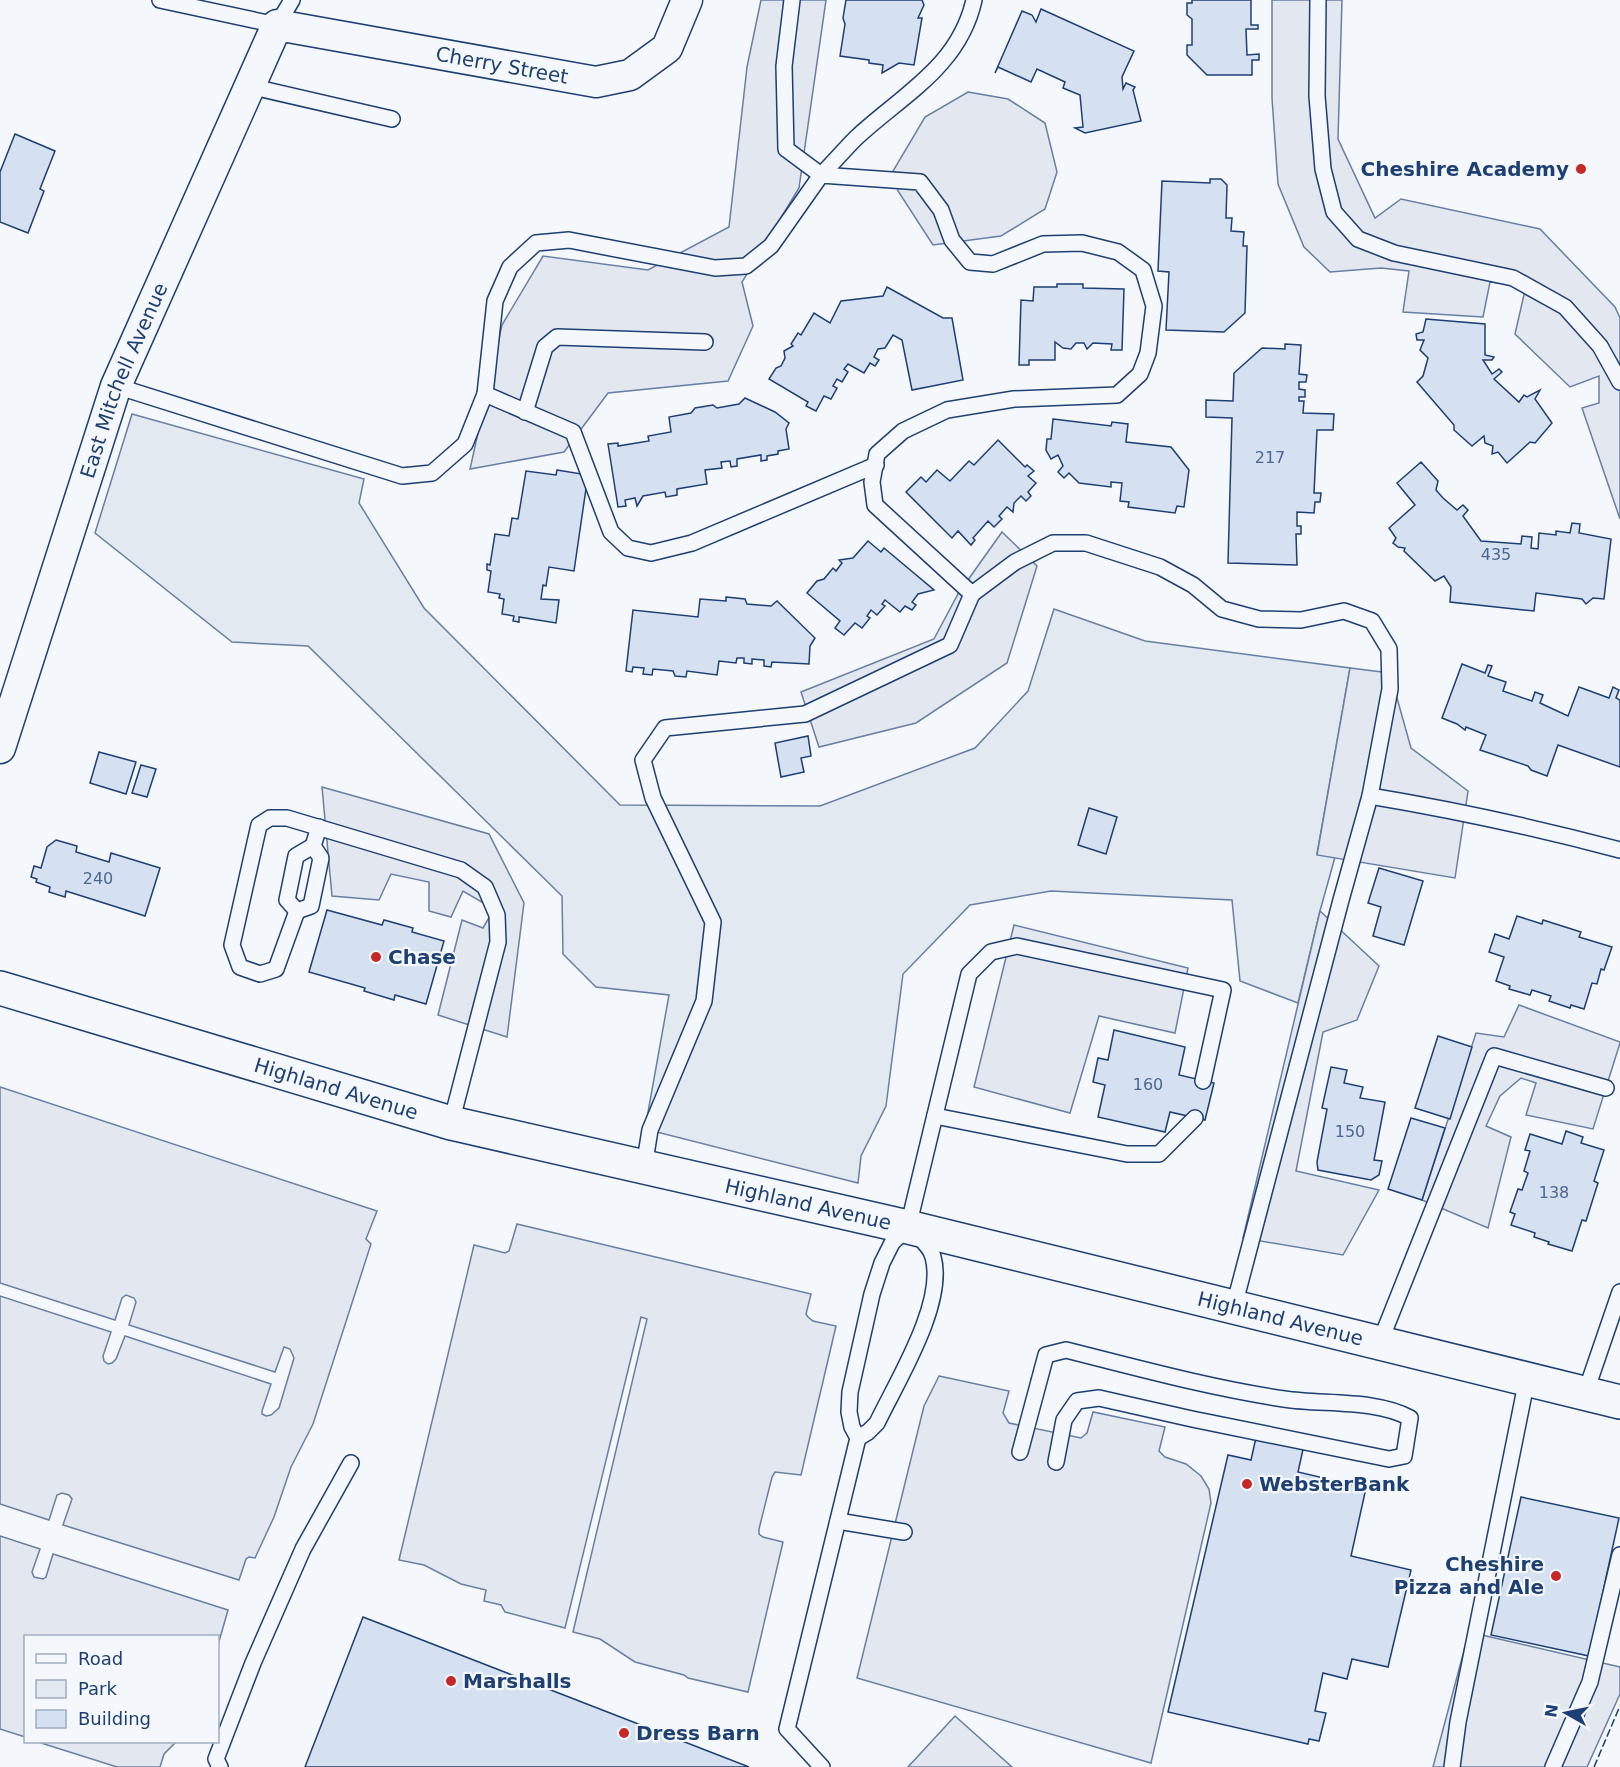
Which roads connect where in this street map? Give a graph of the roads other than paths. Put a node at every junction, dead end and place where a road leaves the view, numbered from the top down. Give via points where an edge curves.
1 (160, 0) edge
2 (687, 0) edge
3 (792, 0) edge
4 (974, 0) edge
5 (1318, 0) edge
6 (285, 12) edge
7 (249, 86) junction
8 (392, 119) dead end
9 (821, 175) junction
10 (705, 342) dead end
11 (1620, 382) edge
12 (116, 386) junction
13 (485, 394) junction
14 (525, 412) junction
15 (876, 465) junction
16 (972, 594) junction
17 (0, 748) edge
18 (1370, 796) junction
19 (319, 827) junction
20 (313, 846) junction
21 (1620, 850) edge
22 (297, 910) junction
23 (0, 988) edge
24 (1203, 1081) dead end
25 (1606, 1088) dead end
26 (934, 1116) junction
27 (1195, 1118) dead end
28 (451, 1123) junction
29 (644, 1167) junction
30 (908, 1227) junction
31 (1620, 1292) edge
32 (1234, 1306) junction
33 (1380, 1342) junction
34 (1527, 1379) junction
35 (1585, 1394) junction
36 (1620, 1402) edge
37 (858, 1438) junction
38 (1020, 1452) dead end
39 (1056, 1462) dead end
40 (351, 1463) dead end
41 (838, 1521) junction
42 (904, 1532) dead end
43 (1620, 1555) edge
44 (220, 1767) edge
45 (822, 1767) edge
46 (1452, 1767) edge
47 (1553, 1767) edge

1 - 6 lane
2 - 6 street, Cherry Street via 667,48 630,75 596,82
3 - 9 lane via 784,66 786,149
4 - 9 lane via 946,59 856,138
5 - 11 lane via 1317,96 1322,159 1334,212 1358,239 1394,253 1513,278 1565,307 1600,346
6 - 7 street, East Mitchell Avenue
7 - 8 lane
7 - 12 street, East Mitchell Avenue
9 - 13 lane via 771,246 747,266 715,268 569,240 536,243 510,267 495,302
9 - 15 lane via 920,182 941,210 952,240 970,262 993,264 1043,244 1082,243 1118,252 1143,270 1155,306 1148,353 1140,374 1117,395 1014,399 947,411 903,431 878,454
10 - 14 lane via 557,337 545,347
12 - 13 lane via 402,476 432,473 465,444
12 - 17 street, East Mitchell Avenue
13 - 14 lane
14 - 15 lane via 573,432 611,532 628,548 651,553 692,543
15 - 16 lane via 872,482 874,504
16 - 18 lane via 1015,562 1053,543 1086,543 1160,567 1193,585 1222,609 1259,619 1301,620 1344,611 1372,621 1389,649 1390,689
16 - 29 lane via 950,645 805,714 665,728 643,760 653,798 713,922 704,1001 650,1130
18 - 21 lane via 1551,831
18 - 32 lane
19 - 20 lane
19 - 22 lane via 287,818 270,818 259,825 232,945 240,967 260,974 276,969
19 - 28 lane via 461,870 485,887 497,915 498,942
20 - 22 lane via 321,858 311,906
20 - 22 lane via 296,856 287,900
23 - 28 highway, Highland Avenue
24 - 26 lane via 1223,990 1017,946 991,952 969,974
25 - 33 lane via 1494,1056
26 - 27 lane via 1127,1154 1159,1154
26 - 30 lane
28 - 29 highway, Highland Avenue
29 - 30 highway, Highland Avenue
30 - 32 highway, Highland Avenue
30 - 37 lane via 892,1243 872,1294 850,1392 849,1412
30 - 37 lane via 933,1256 933,1299 877,1423
31 - 35 lane
32 - 33 highway, Highland Avenue
33 - 34 highway, Highland Avenue
34 - 35 highway, Highland Avenue
34 - 46 lane
35 - 36 highway, Highland Avenue
37 - 41 lane
38 - 39 lane via 1046,1355 1065,1350 1223,1388 1286,1400 1398,1411 1410,1418 1404,1456 1389,1459 1099,1398 1077,1401 1064,1420
40 - 44 lane via 303,1549 253,1663 216,1759
41 - 42 lane
41 - 45 lane via 787,1730
43 - 47 lane via 1590,1682

